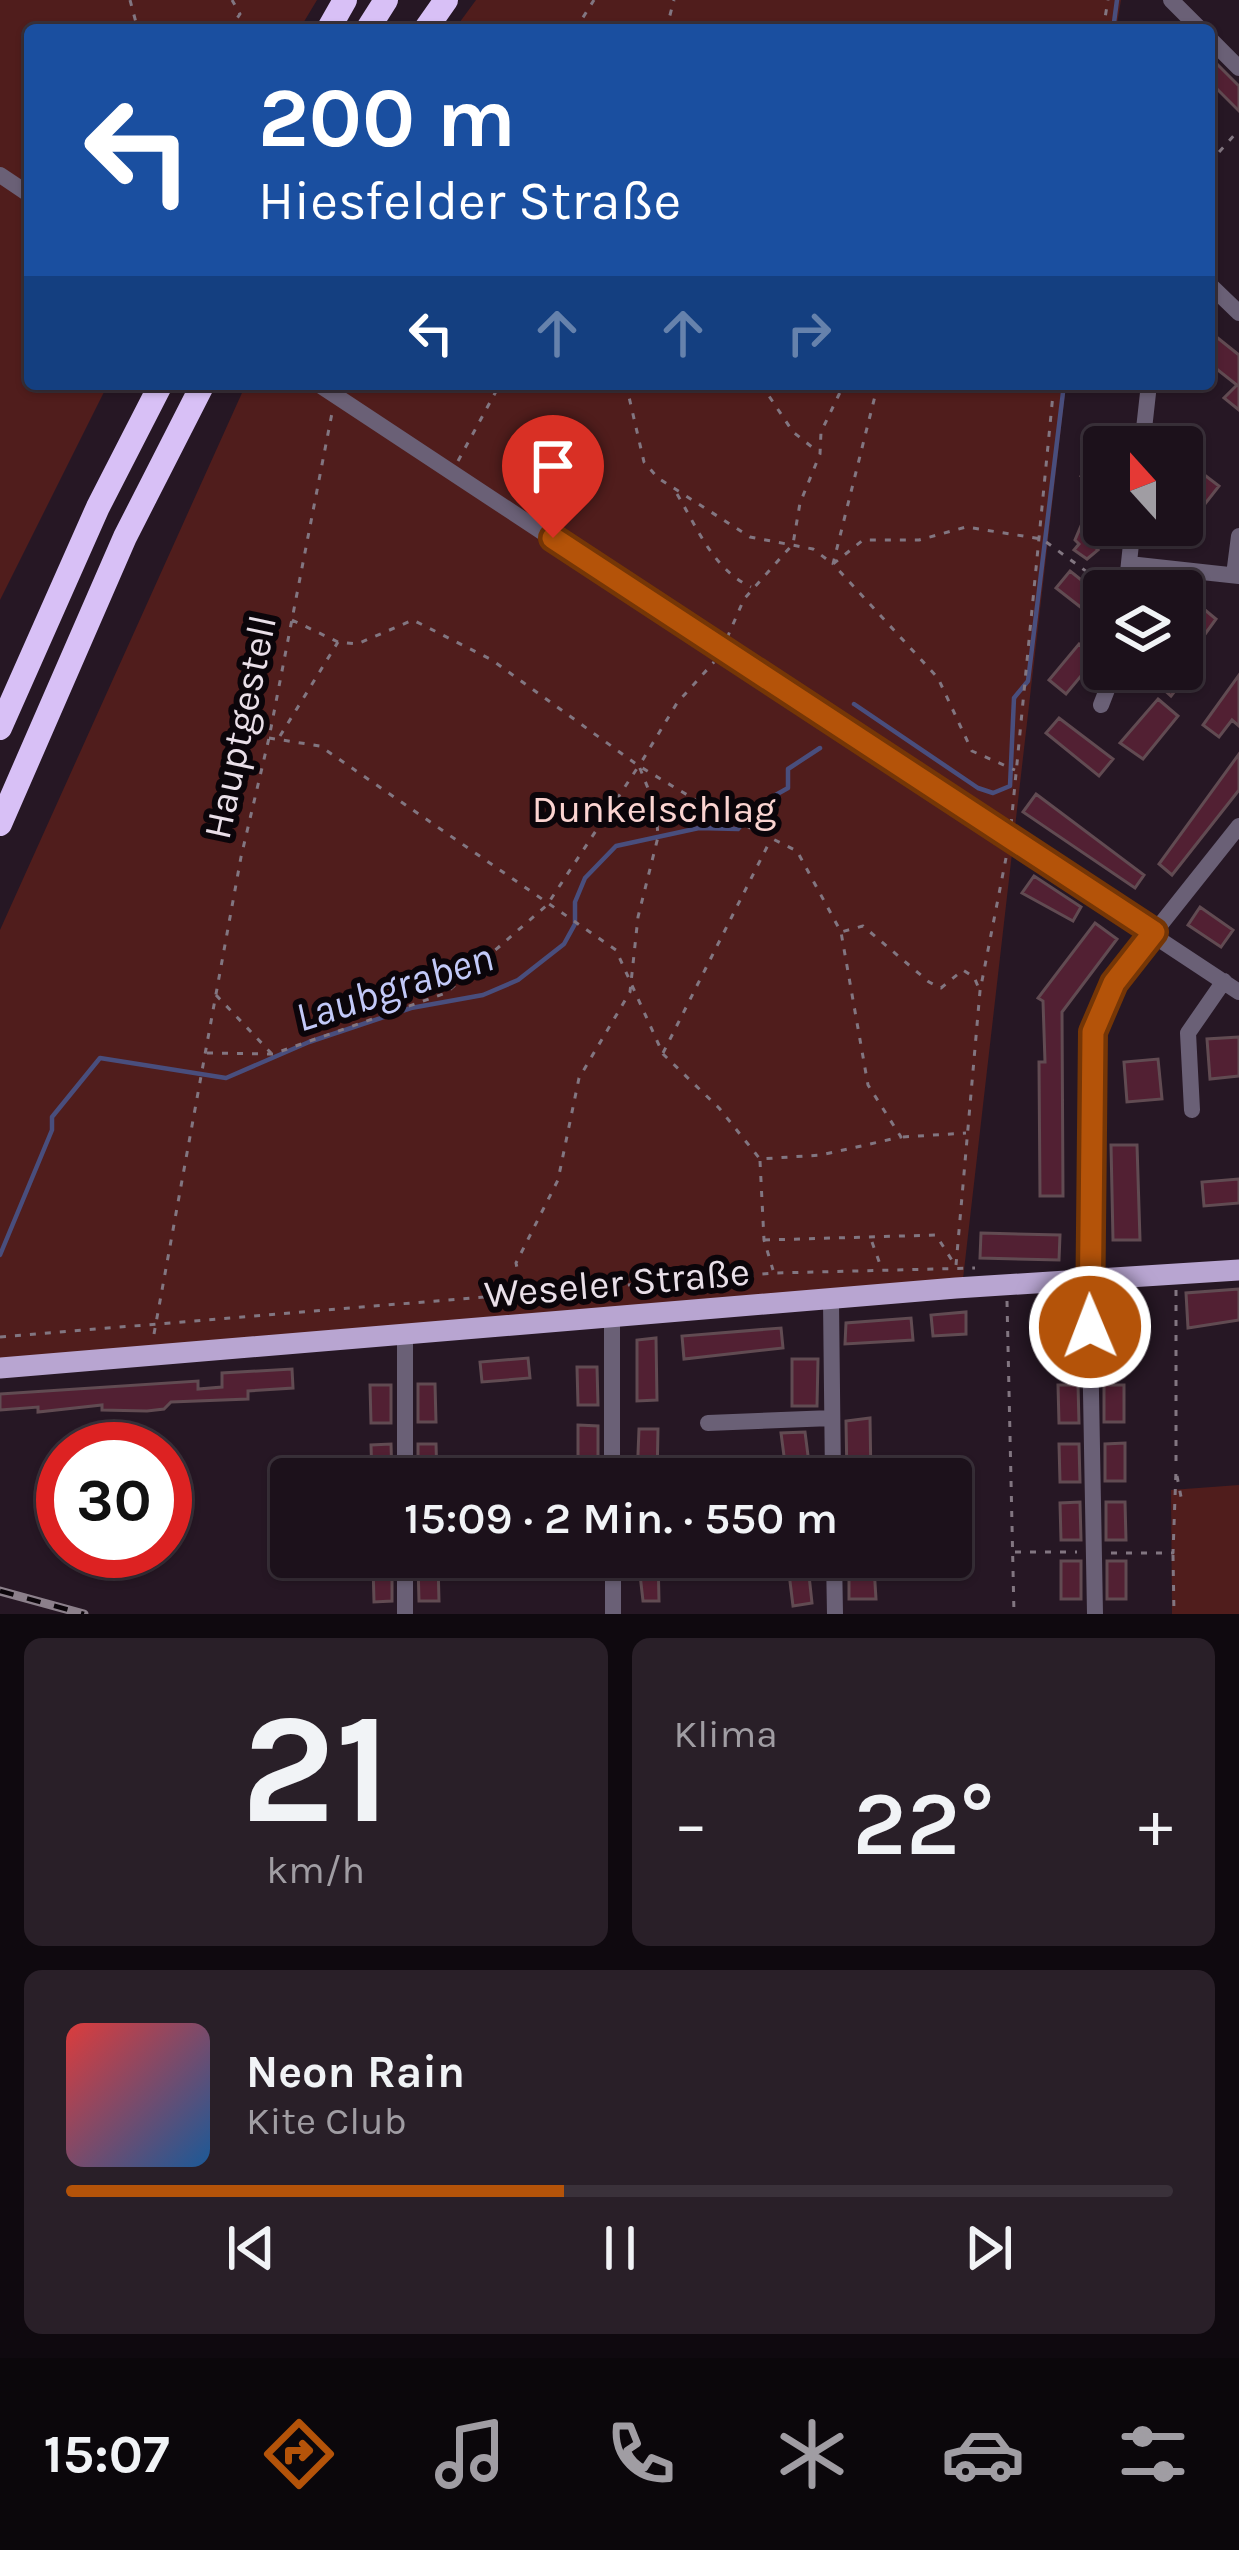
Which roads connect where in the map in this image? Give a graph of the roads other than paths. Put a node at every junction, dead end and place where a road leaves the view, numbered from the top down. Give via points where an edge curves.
1 (1171, 0) edge
2 (1195, 24) edge
3 (1215, 44) edge
4 (1239, 68) edge
5 (1215, 290) edge
6 (1239, 313) edge
7 (155, 390) edge
8 (200, 390) edge
9 (327, 390) edge
10 (1148, 390) edge
11 (1144, 426) edge
12 (1239, 536) edge
13 (1131, 546) edge
14 (1129, 564) junction
15 (1128, 570) edge
16 (1237, 576) edge
17 (1106, 690) edge
18 (1101, 705) dead end
19 (0, 728) edge
20 (0, 824) edge
21 (1239, 826) edge
22 (1154, 932) junction
23 (1231, 986) edge
24 (1192, 1110) dead end
25 (1239, 1270) edge
26 (1089, 1282) junction
27 (830, 1301) junction
28 (612, 1319) junction
29 (405, 1336) junction
30 (0, 1368) edge
31 (832, 1418) junction
32 (708, 1423) dead end
33 (405, 1458) edge
34 (612, 1458) edge
35 (833, 1458) edge
36 (405, 1578) edge
37 (613, 1578) edge
38 (834, 1578) edge
39 (406, 1614) edge
40 (613, 1614) edge
41 (835, 1614) edge
42 (1095, 1614) edge

1 - 2 street
3 - 4 street
5 - 6 street
7 - 19 highway
8 - 20 highway via 125,537
9 - 22 street
10 - 11 street
12 - 16 street
13 - 14 street
14 - 15 street
14 - 16 street
17 - 18 street
21 - 22 street
22 - 23 street
22 - 26 street via 1114,983 1093,1032
23 - 24 street via 1188,1033
25 - 26 main road, Weseler Straße
26 - 27 main road, Weseler Straße
26 - 42 street
27 - 28 main road, Weseler Straße
27 - 31 street
28 - 29 main road, Weseler Straße
28 - 34 street
29 - 30 main road, Weseler Straße
29 - 33 street
31 - 32 street
31 - 35 street
36 - 39 street
37 - 40 street
38 - 41 street

